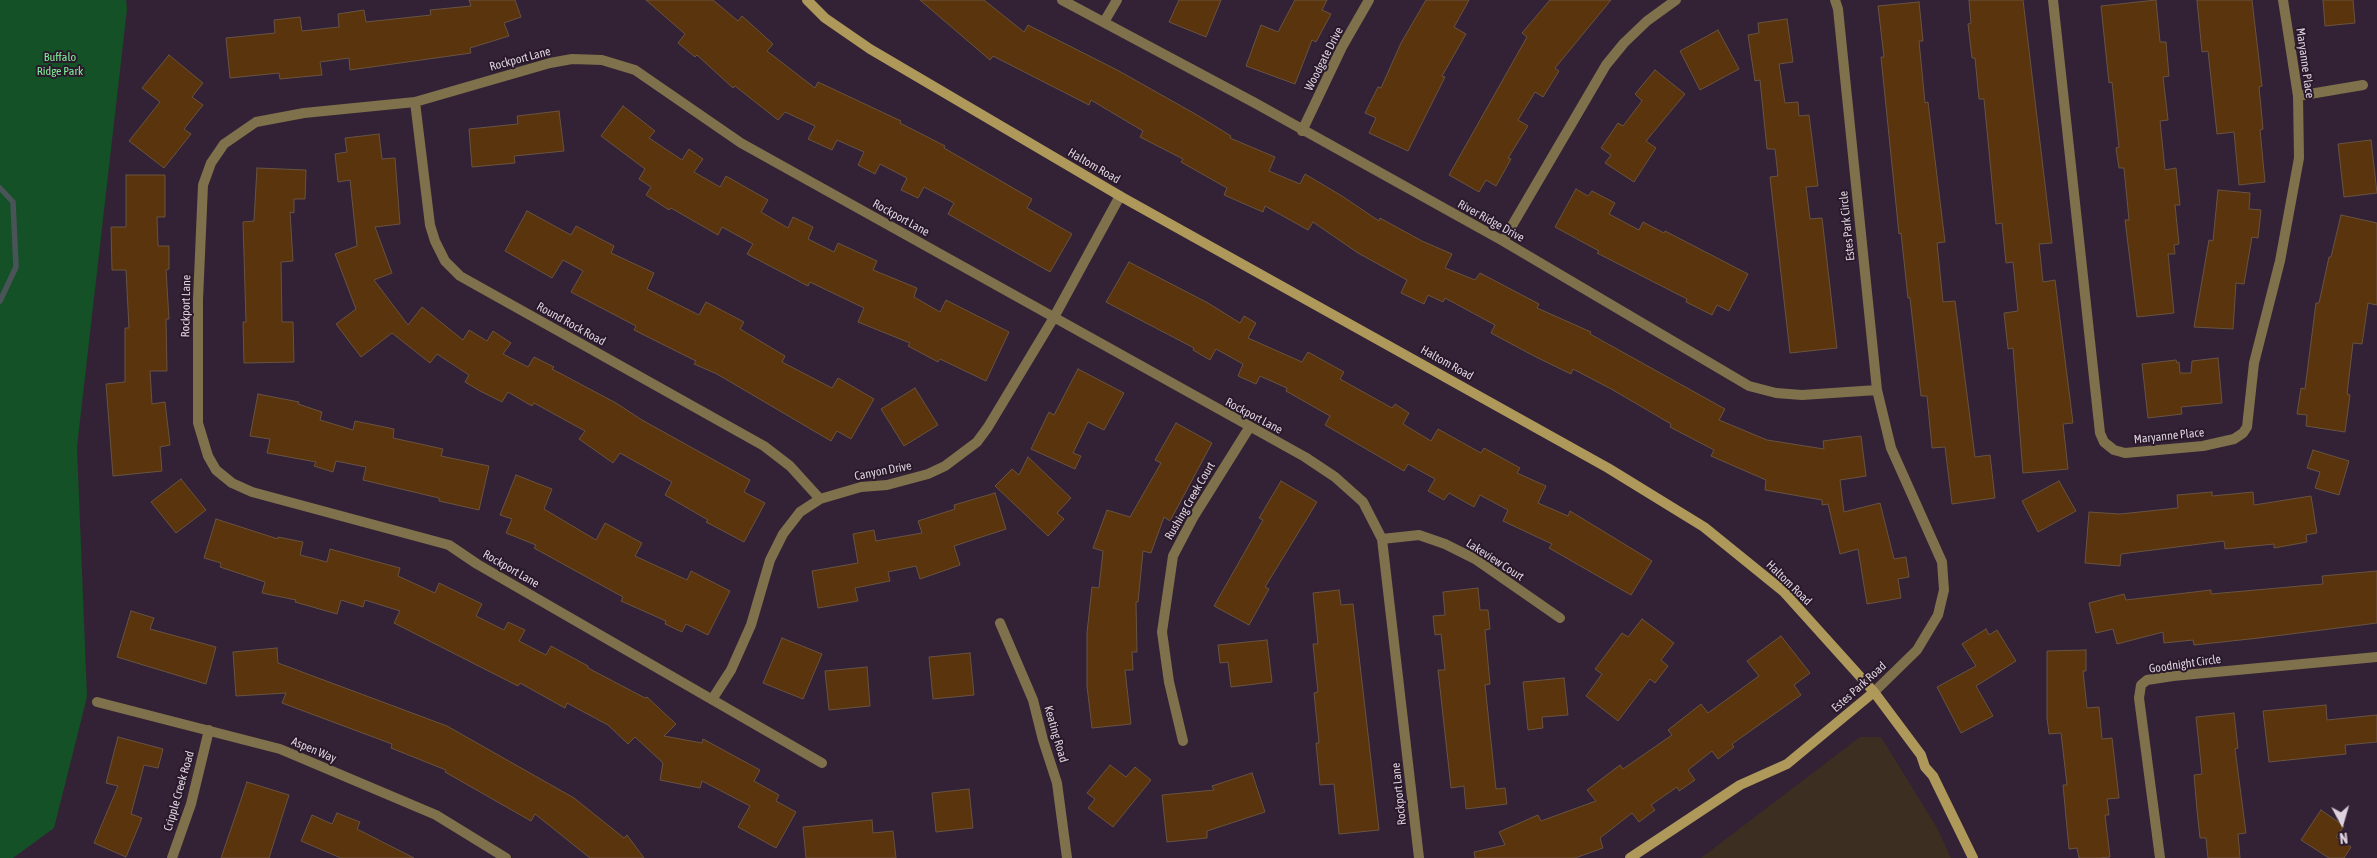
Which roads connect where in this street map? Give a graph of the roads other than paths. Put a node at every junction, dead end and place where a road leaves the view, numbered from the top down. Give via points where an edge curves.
1 (807, 0) edge
2 (1062, 0) edge
3 (1117, 0) edge
4 (1369, 0) edge
5 (1676, 0) edge
6 (1835, 0) edge
7 (2054, 0) edge
8 (2283, 0) edge
9 (1104, 22) junction
10 (2363, 85) dead end
11 (2298, 96) junction
12 (415, 102) junction
13 (1302, 131) junction
14 (1120, 196) junction
15 (1503, 241) junction
16 (1053, 319) junction
17 (1877, 390) junction
18 (1250, 428) junction
19 (1892, 448) joint
20 (820, 499) junction
21 (1382, 539) junction
22 (1560, 618) dead end
23 (1000, 623) dead end
24 (2377, 657) edge
25 (1874, 692) junction
26 (713, 698) junction
27 (97, 702) dead end
28 (209, 730) junction
29 (1183, 741) dead end
30 (822, 763) dead end
31 (172, 858) edge
32 (506, 858) edge
33 (1067, 858) edge
34 (1419, 858) edge
35 (1630, 858) edge
36 (1973, 858) edge
37 (2160, 858) edge

1 - 14 main road, Haltom Road via 824,18 870,49
2 - 9 street, River Ridge Drive
3 - 9 street
4 - 13 street, Woodgate Drive via 1342,47
5 - 15 street via 1636,32 1606,65
6 - 17 street, Estes Park Circle
7 - 11 street, Maryanne Place via 2100,433 2104,442 2114,450 2133,453 2203,446 2234,439 2247,426 2254,363 2280,260 2298,158
8 - 11 street, Maryanne Place
9 - 13 street, River Ridge Drive
10 - 11 street
12 - 16 street, Rockport Lane via 572,58 602,60 635,70 740,143
12 - 20 street, Round Rock Road via 430,224 445,261 460,276 764,446 790,466
12 - 26 street, Rockport Lane via 304,113 256,122 224,144 211,163 203,185 198,300 198,423 208,456 216,470 232,483 252,492 450,545 477,564
13 - 15 street, River Ridge Drive
14 - 16 street, Canyon Drive
14 - 25 main road, Haltom Road via 1608,468 1704,527 1783,591
15 - 17 street, River Ridge Drive via 1749,386 1802,395
16 - 18 street, Rockport Lane
16 - 20 street, Canyon Drive via 988,427 962,455 912,480 861,487
17 - 19 street, Estes Park Circle
18 - 21 street, Rockport Lane via 1335,477 1363,502
18 - 29 street, Rushing Creek Court via 1194,516 1173,556 1162,632 1169,682
19 - 25 street, Estes Park Road via 1942,562 1944,590 1938,615 1917,650
20 - 26 street, Canyon Drive via 800,512 783,534 770,560 751,625 731,670
21 - 22 street, Lakeview Court via 1419,535 1445,544 1475,559
21 - 34 street, Rockport Lane
23 - 33 street, Keating Road via 1033,700 1042,740 1057,782
24 - 37 street, Goodnight Circle via 2173,676 2147,680 2141,685 2139,698
25 - 35 main road, Estes Park Road via 1787,764 1740,785
25 - 36 main road, Haltom Road via 1921,755
26 - 30 street, Rockport Lane
27 - 28 street, Aspen Way
28 - 31 street, Cripple Creek Road via 191,804
28 - 32 street, Aspen Way via 280,749 427,811

